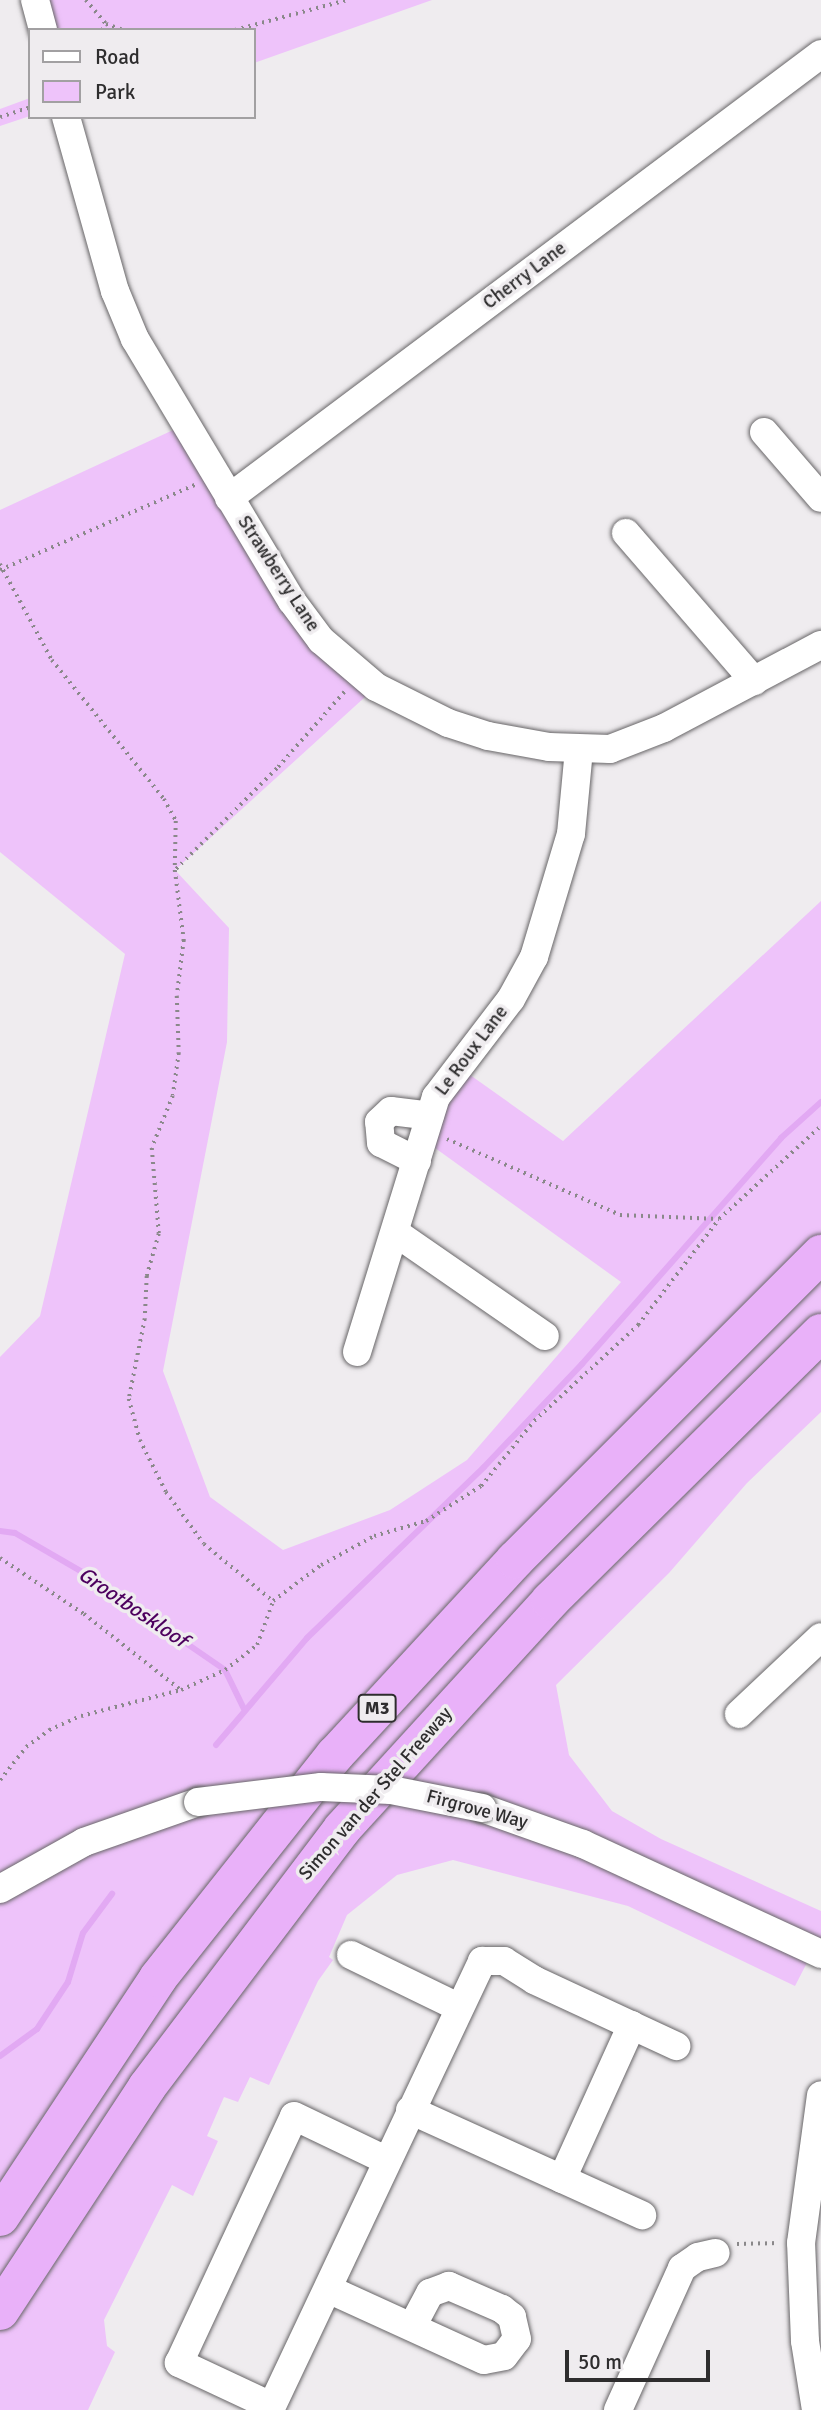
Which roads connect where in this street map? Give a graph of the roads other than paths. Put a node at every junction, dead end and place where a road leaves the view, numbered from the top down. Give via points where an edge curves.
1 (35, 0) edge
2 (42, 28) edge
3 (821, 54) edge
4 (67, 119) edge
5 (764, 432) dead end
6 (229, 498) junction
7 (821, 498) edge
8 (626, 533) dead end
9 (821, 645) edge
10 (754, 681) junction
11 (579, 750) junction
12 (428, 1123) junction
13 (417, 1161) junction
14 (396, 1233) junction
15 (821, 1254) edge
16 (821, 1334) edge
17 (545, 1336) dead end
18 (357, 1352) dead end
19 (821, 1637) edge
20 (739, 1714) dead end
21 (0, 1889) edge
22 (821, 1954) edge
23 (351, 1955) dead end
24 (458, 2007) junction
25 (632, 2025) junction
26 (676, 2046) dead end
27 (821, 2095) edge
28 (410, 2110) junction
29 (386, 2160) junction
30 (562, 2179) junction
31 (642, 2215) dead end
32 (0, 2217) edge
33 (716, 2253) road end
34 (328, 2289) junction
35 (0, 2311) edge
36 (412, 2327) dead end
37 (270, 2408) edge
38 (618, 2410) edge
39 (816, 2410) edge

1 - 2 street
3 - 6 street, Cherry Lane
4 - 6 street, Strawberry Lane via 115,291 135,339
5 - 7 street
6 - 11 street, Strawberry Lane via 292,601 346,664 404,703 448,723 523,744
8 - 10 street
9 - 10 street, Strawberry Lane
10 - 11 street, Strawberry Lane via 639,740 610,749
11 - 12 street, Le Roux Lane via 571,834 534,957 511,999 442,1086
12 - 13 street, Le Roux Lane
12 - 13 street via 391,1111 377,1128 385,1147
13 - 14 street, Le Roux Lane
14 - 17 street
14 - 18 street, Le Roux Lane
15 - 32 highway, M3 via 515,1560 335,1755 158,1978
16 - 35 highway, Simon van der Stel Freeway / M3 via 550,1601 342,1829 147,2087
19 - 20 street
21 - 22 street, Firgrove Way, bridge via 84,1842 198,1802 321,1787 391,1790 482,1808 583,1844
23 - 24 street
24 - 25 street via 476,1969 492,1957
24 - 28 street
25 - 26 street
25 - 30 street
27 - 39 street via 801,2243 805,2340
28 - 29 street
28 - 30 street
29 - 34 street
29 - 37 street via 293,2116 179,2363
30 - 31 street
33 - 38 street via 698,2257 682,2268
34 - 36 street
34 - 37 street

